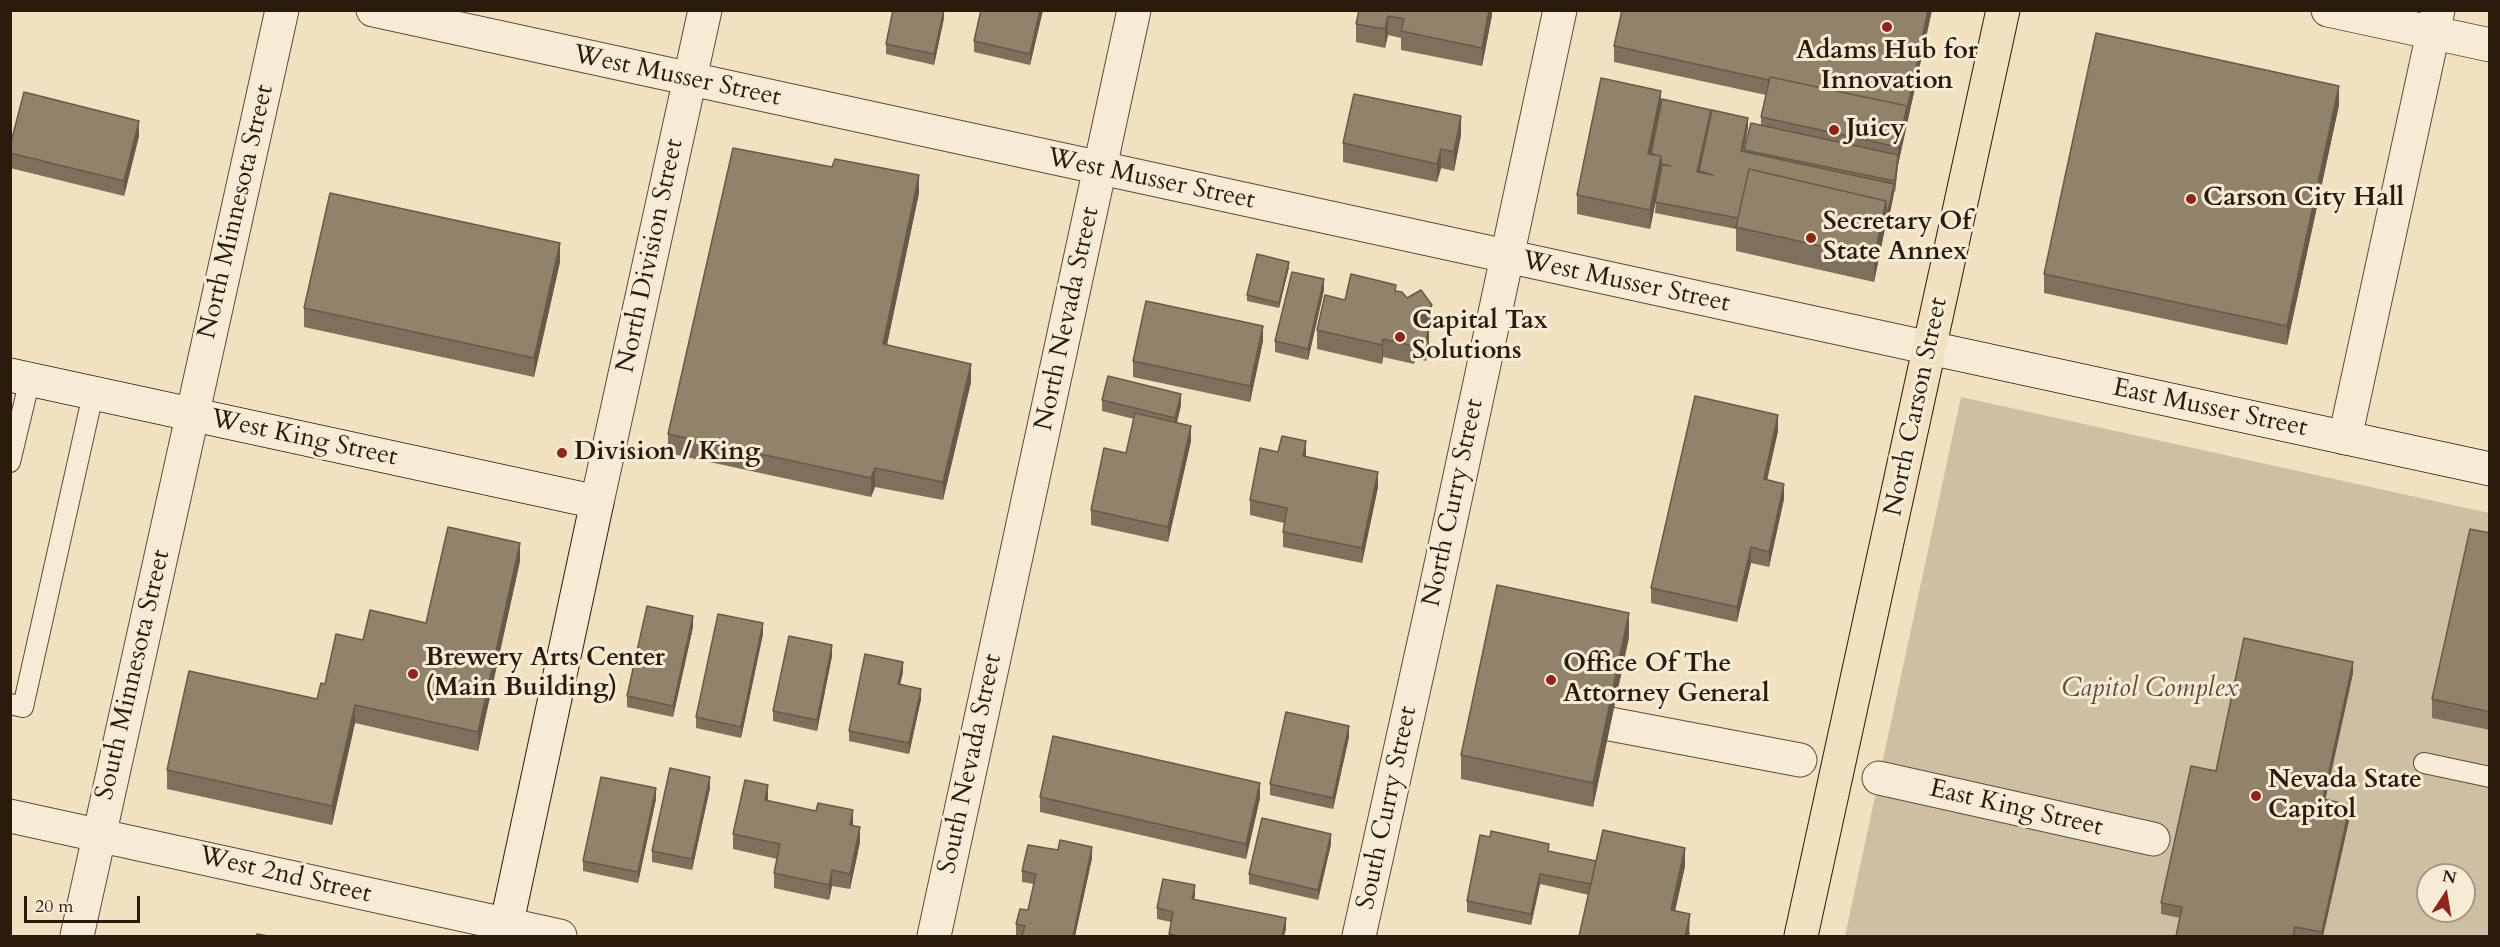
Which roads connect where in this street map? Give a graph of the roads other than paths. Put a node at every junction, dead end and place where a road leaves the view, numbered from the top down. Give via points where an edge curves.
1 (282, 10) edge
2 (373, 10) edge
3 (705, 10) edge
4 (1134, 10) edge
5 (1560, 10) edge
6 (2003, 10) edge
7 (2328, 10) edge
8 (2435, 22) edge
9 (2490, 45) edge
10 (690, 79) junction
11 (1101, 169) junction
12 (1506, 257) junction
13 (1930, 348) junction
14 (20, 377) edge
15 (93, 394) junction
16 (192, 414) junction
17 (2345, 438) junction
18 (10, 462) edge
19 (2490, 470) edge
20 (597, 502) junction
21 (1007, 591) joint
22 (1416, 679) joint
23 (10, 704) edge
24 (1610, 724) edge
25 (1800, 760) dead end
26 (2424, 763) dead end
27 (2490, 777) edge
28 (1879, 778) dead end
29 (10, 816) edge
30 (98, 834) junction
31 (2153, 839) dead end
32 (505, 931) edge
33 (77, 936) edge
34 (560, 936) edge
35 (934, 936) edge
36 (1359, 936) edge
37 (1801, 936) edge

1 - 16 street, North Minnesota Street
2 - 10 street, West Musser Street
3 - 10 street, North Division Street
4 - 11 street, North Nevada Street
5 - 12 street, North Curry Street
6 - 13 main road, North Carson Street
7 - 8 street
8 - 9 street
8 - 17 street
10 - 11 street, West Musser Street
10 - 20 street, North Division Street
11 - 12 street, West Musser Street
11 - 21 street, North Nevada Street
12 - 13 street, West Musser Street
12 - 22 street, North Curry Street
13 - 17 street, East Musser Street
13 - 37 main road, North Carson Street
14 - 15 street, West King Street
14 - 18 lane
15 - 16 street, West King Street
15 - 23 lane via 23,707
16 - 20 street, West King Street
16 - 30 street, South Minnesota Street
17 - 19 street, East Musser Street
20 - 32 street, North Division Street
21 - 35 street, South Nevada Street
22 - 36 street, South Curry Street
24 - 25 street
26 - 27 lane
28 - 31 street, East King Street
29 - 30 street, West 2nd Street
30 - 32 street, West 2nd Street
30 - 33 street, South Minnesota Street
32 - 34 street, West 2nd Street

